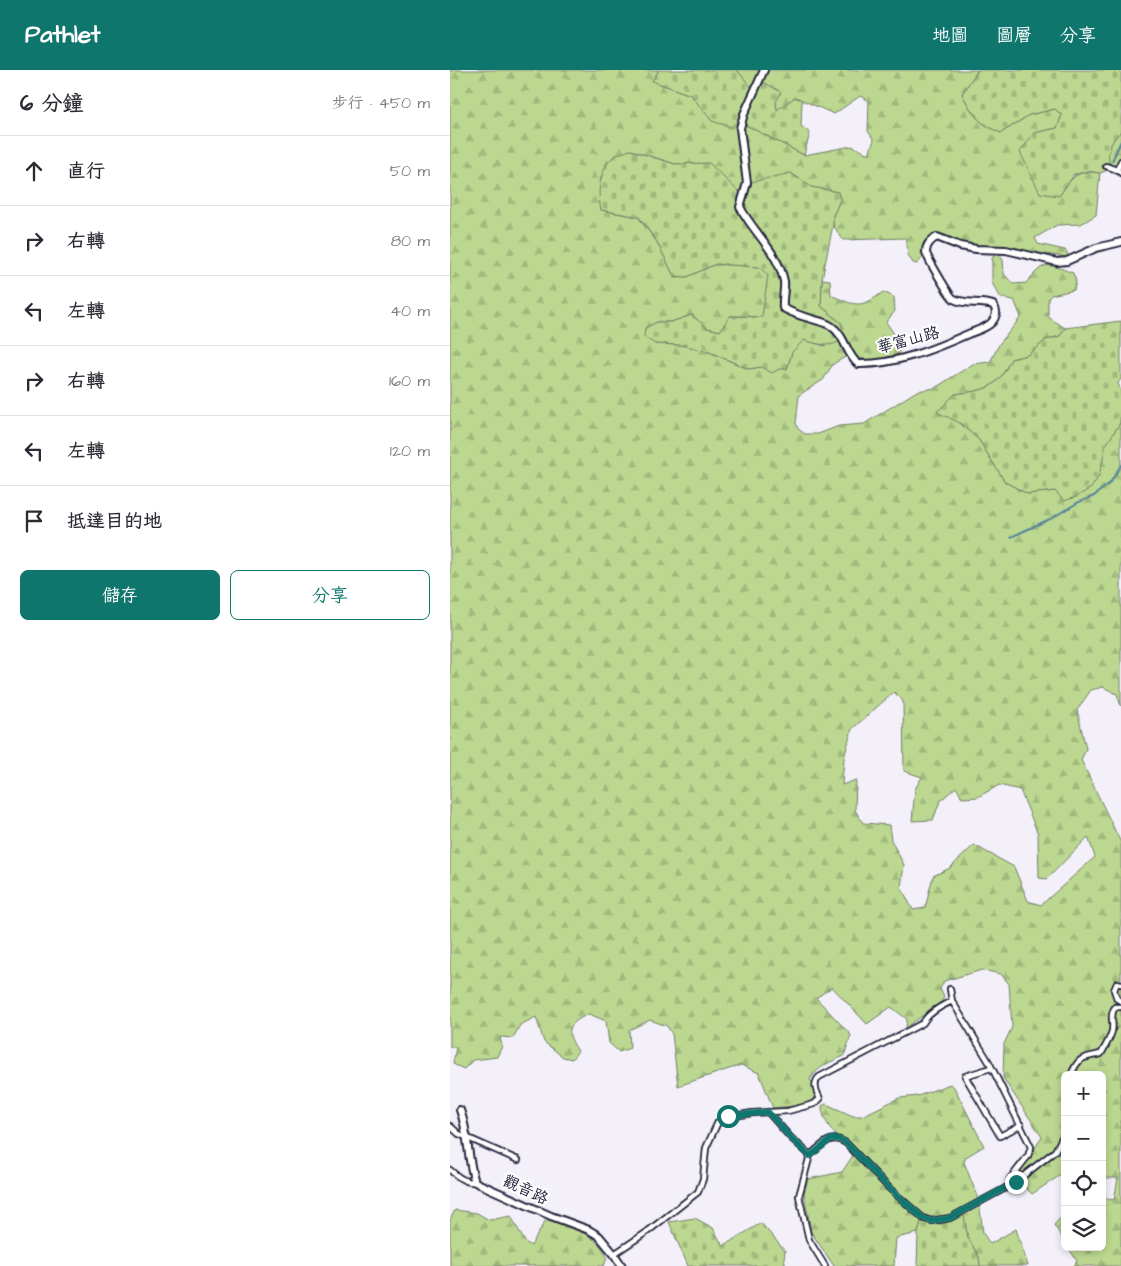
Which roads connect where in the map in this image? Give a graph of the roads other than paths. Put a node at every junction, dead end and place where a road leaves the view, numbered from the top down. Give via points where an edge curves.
1 (764, 70) edge
2 (1121, 161) edge
3 (1106, 166) dead end
4 (1119, 172) edge
5 (1121, 242) edge
6 (1121, 984) edge
7 (950, 989) dead end
8 (952, 1001) junction
9 (1121, 1001) edge
10 (1121, 1007) edge
11 (991, 1068) junction
12 (1073, 1071) edge
13 (460, 1110) dead end
14 (768, 1112) junction
15 (1022, 1125) junction
16 (450, 1126) edge
17 (466, 1138) junction
18 (1061, 1140) edge
19 (810, 1156) junction
20 (518, 1160) dead end
21 (450, 1170) edge
22 (474, 1182) junction
23 (1013, 1184) junction
24 (614, 1254) junction
25 (622, 1266) edge
26 (825, 1266) edge

1 - 5 street, 華富山路 via 740,128 747,183 740,207 781,271 783,308 832,326 858,364 910,355 992,323 996,309 992,305 966,302 950,296 927,257 932,239 937,237 960,246 1006,250 1057,262
2 - 4 street
3 - 4 street
6 - 9 street via 1117,983 1114,990
7 - 8 street
8 - 11 street
8 - 14 street via 926,1017 923,1024 816,1080 820,1099 814,1104
10 - 12 street via 1115,1007 1113,1011 1112,1031 1101,1054 1083,1057
11 - 15 street
11 - 15 street via 965,1076 1000,1136
13 - 17 street
14 - 19 street
14 - 24 street via 728,1116 718,1122 706,1148 703,1179 698,1192
15 - 23 street via 1031,1147 1010,1179
16 - 17 street
17 - 20 street
17 - 22 street
18 - 23 street via 1055,1151
19 - 23 street via 831,1139 839,1139 890,1189 923,1218 931,1221 950,1218
19 - 26 street via 799,1196 809,1240
21 - 22 street via 462,1179
22 - 24 street, 觀音路 via 589,1230 599,1236
24 - 25 street, 觀音路

